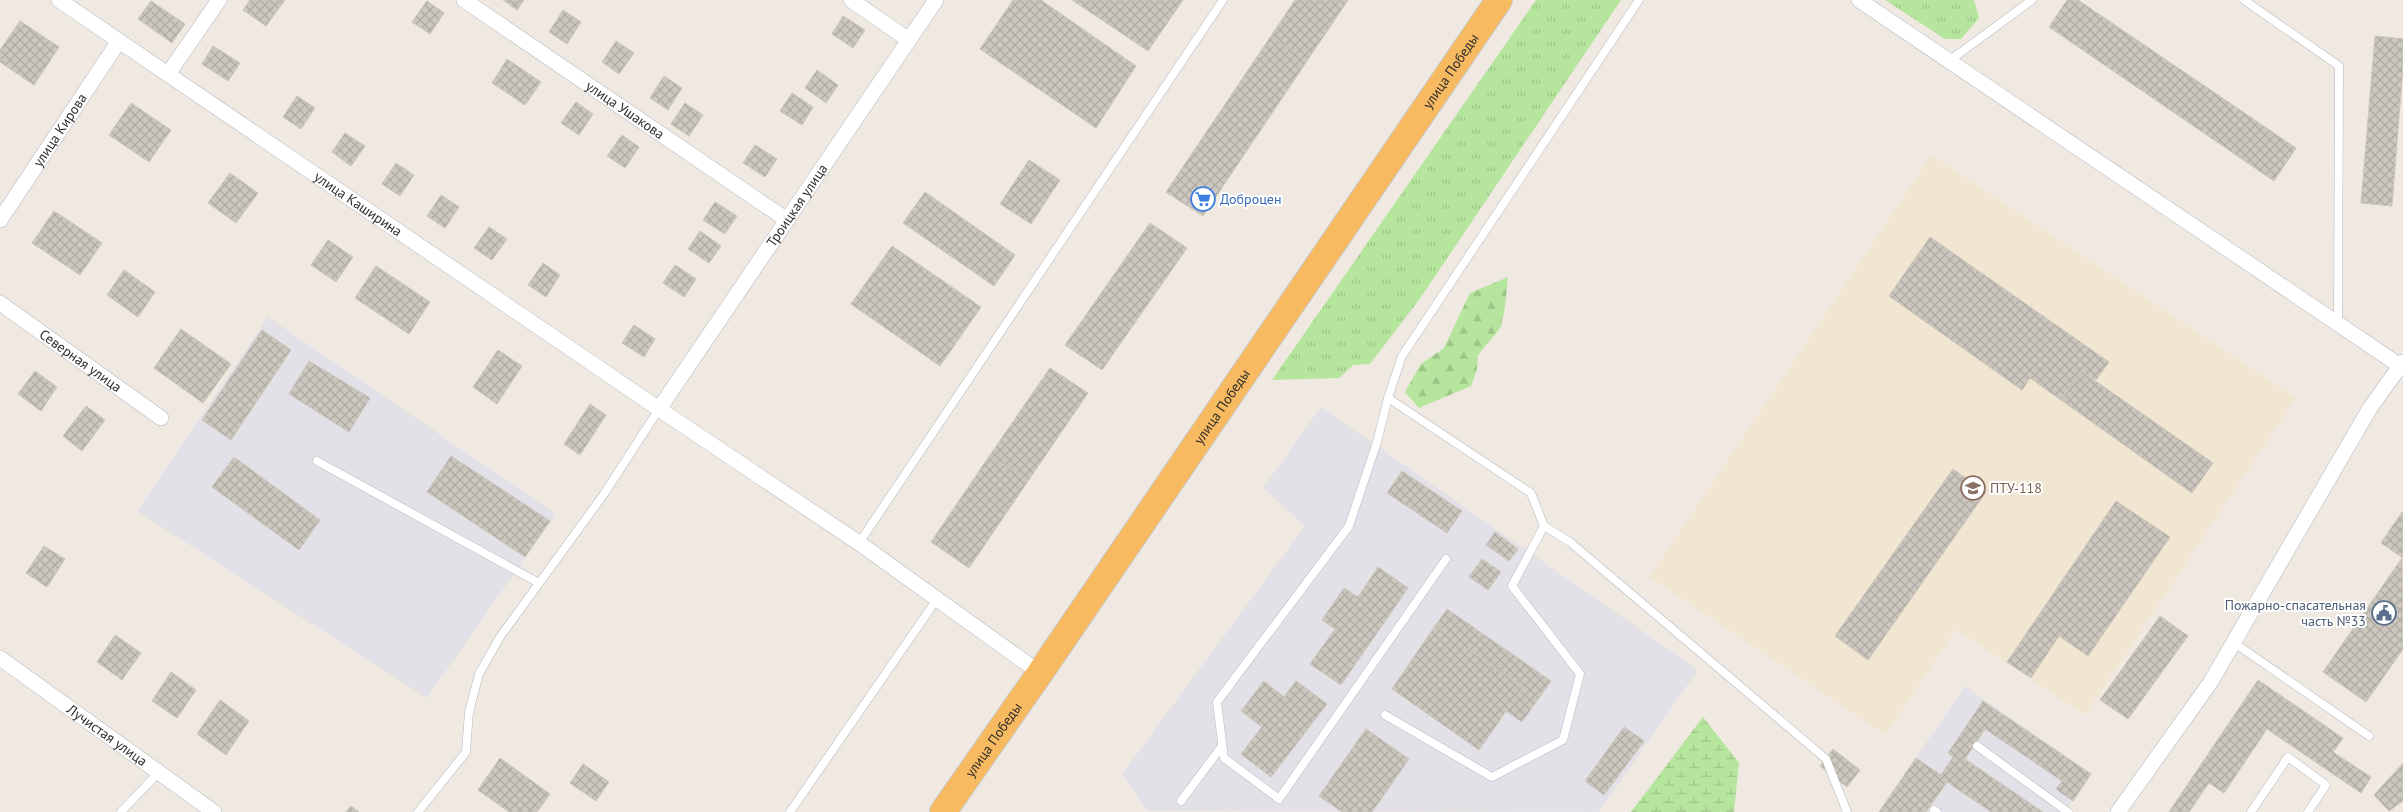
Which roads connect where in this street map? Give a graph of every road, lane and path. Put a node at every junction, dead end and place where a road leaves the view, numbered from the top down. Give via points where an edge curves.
1 (59, 0) edge
2 (219, 0) edge
3 (464, 0) edge
4 (851, 0) edge
5 (936, 0) edge
6 (1223, 0) edge
7 (1499, 0) edge
8 (1639, 0) edge
9 (1859, 0) edge
10 (2032, 0) edge
11 (2244, 0) edge
12 (909, 40) junction
13 (119, 41) junction
14 (1949, 62) junction
15 (168, 74) junction
16 (0, 220) edge
17 (787, 220) junction
18 (0, 303) edge
19 (2338, 324) junction
20 (2401, 363) edge
21 (1388, 398) junction
22 (658, 409) junction
23 (161, 418) dead end
24 (317, 461) dead end
25 (1544, 526) junction
26 (859, 543) junction
27 (1446, 558) dead end
28 (539, 583) junction
29 (937, 599) junction
30 (2233, 642) junction
31 (0, 658) edge
32 (1040, 673) junction
33 (1385, 715) dead end
34 (2369, 736) dead end
35 (1222, 746) junction
36 (1977, 746) dead end
37 (159, 772) junction
38 (1181, 801) dead end
39 (120, 812) edge
40 (214, 812) edge
41 (418, 812) edge
42 (790, 812) edge
43 (943, 812) edge
44 (1847, 812) edge
45 (2068, 812) edge
46 (2118, 812) edge
47 (2252, 812) edge
48 (2308, 812) edge

1 - 13 street, улица Каширина
2 - 15 street
3 - 17 street, улица Ушакова
4 - 12 street
5 - 12 street, Троицкая улица
6 - 26 lane
7 - 32 highway, улица Победы
8 - 21 lane via 1402,356
9 - 14 street
10 - 14 lane
11 - 19 lane via 2339,66
12 - 17 street, Троицкая улица
13 - 15 street, улица Каширина
13 - 16 street, улица Кирова
14 - 19 street
15 - 22 street, улица Каширина
17 - 22 street, Троицкая улица
18 - 23 street, Северная улица
19 - 20 street
20 - 30 street via 2370,408
21 - 25 lane via 1531,493
21 - 35 lane via 1350,526 1217,702
22 - 26 street, улица Каширина
22 - 28 lane via 604,494
24 - 28 lane
25 - 33 lane via 1512,586 1580,674 1563,740 1492,777
25 - 44 lane via 1570,542 1826,759
26 - 29 street, улица Каширина
27 - 35 lane via 1279,799 1224,758
28 - 41 lane via 500,637 479,674 469,712 466,752
29 - 32 street, улица Каширина
29 - 42 lane
30 - 34 lane
30 - 46 street via 2210,683
31 - 37 street, Лучистая улица
32 - 43 highway, улица Победы
35 - 38 lane
36 - 45 lane
37 - 39 lane
37 - 40 street, Лучистая улица
47 - 48 lane via 2288,757 2326,785

